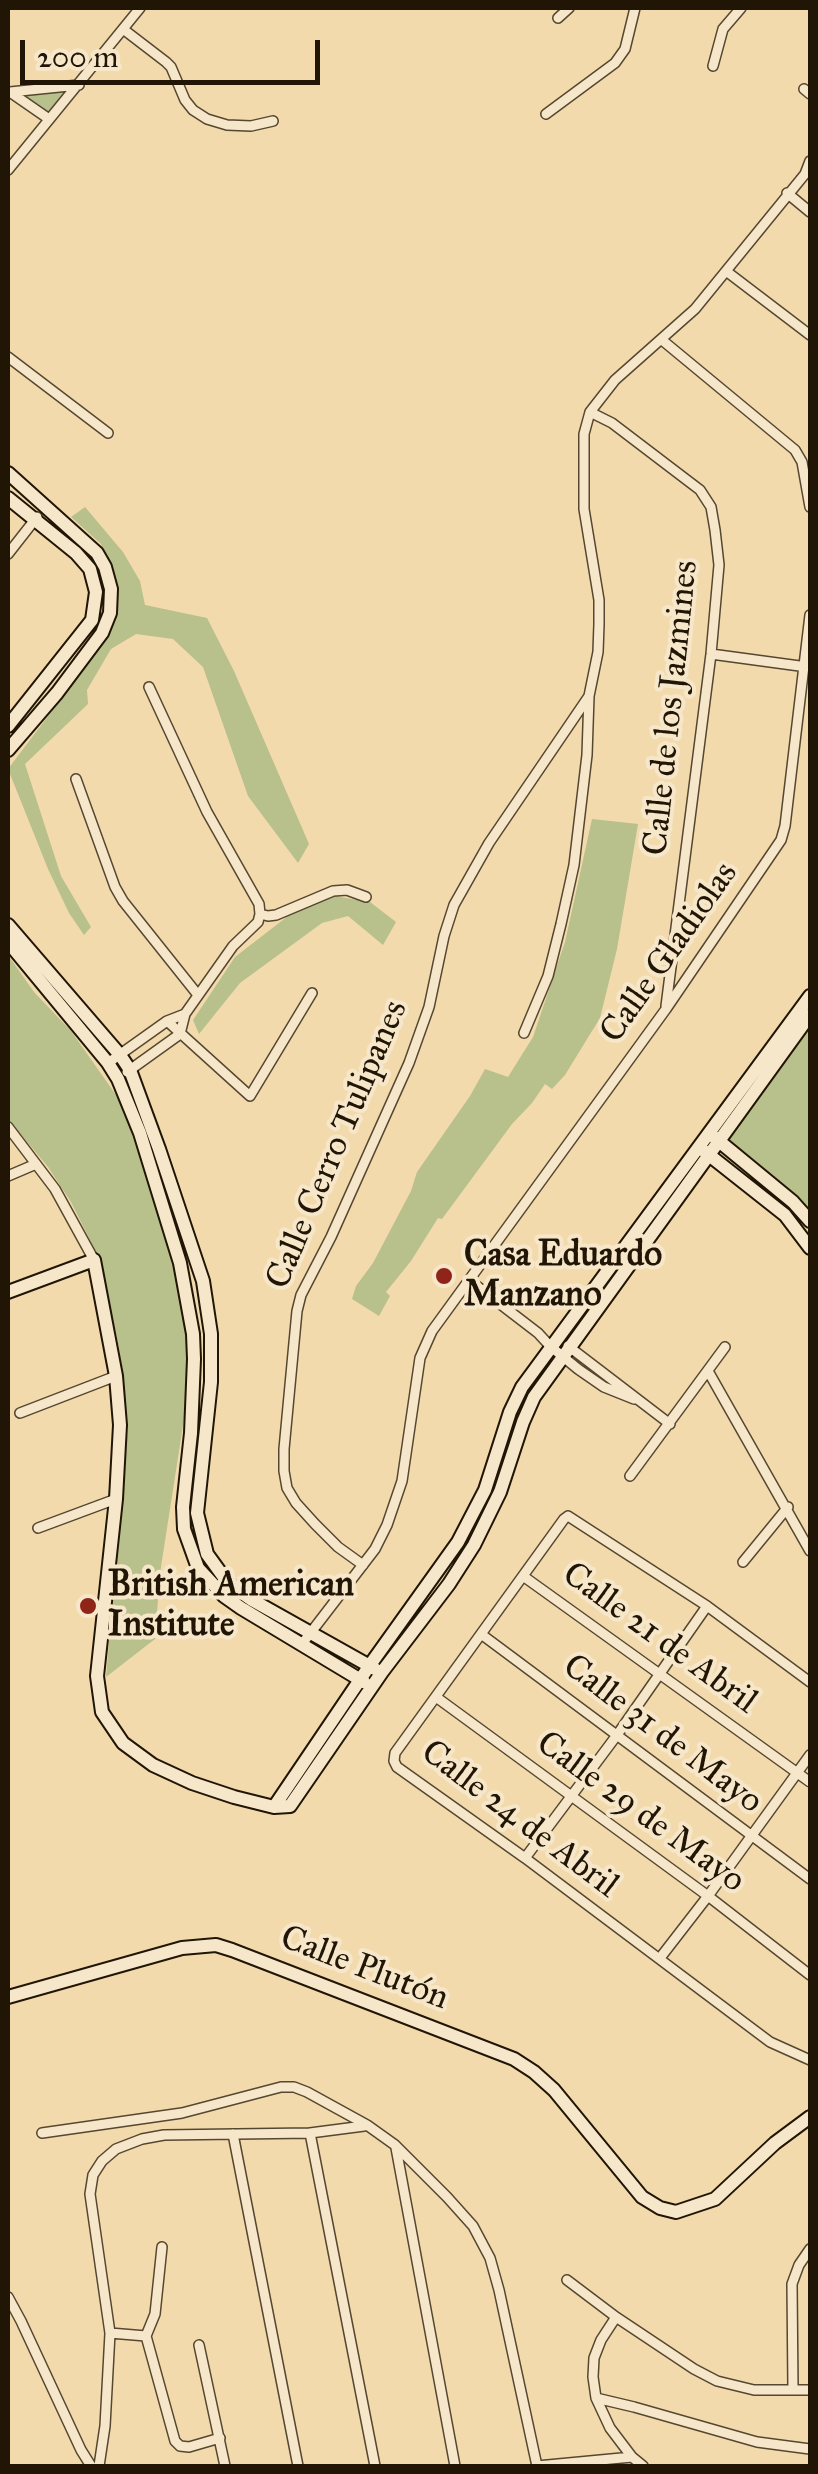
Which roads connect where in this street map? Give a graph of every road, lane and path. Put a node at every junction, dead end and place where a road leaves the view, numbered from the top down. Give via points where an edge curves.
1 (125, 8) edge
2 (569, 8) edge
3 (635, 8) edge
4 (742, 8) edge
5 (137, 12) edge
6 (558, 18) dead end
7 (123, 29) junction
8 (713, 66) dead end
9 (78, 85) junction
10 (9, 92) edge
11 (546, 114) dead end
12 (49, 119) junction
13 (272, 121) dead end
14 (810, 161) edge
15 (8, 170) edge
16 (808, 173) edge
17 (788, 193) junction
18 (810, 212) edge
19 (726, 271) junction
20 (810, 335) edge
21 (662, 340) junction
22 (8, 357) edge
23 (590, 412) junction
24 (108, 433) dead end
25 (8, 473) edge
26 (810, 494) edge
27 (8, 498) edge
28 (47, 506) junction
29 (810, 507) edge
30 (34, 520) junction
31 (8, 554) edge
32 (810, 614) edge
33 (711, 654) junction
34 (808, 667) edge
35 (149, 687) dead end
36 (588, 696) junction
37 (8, 726) edge
38 (8, 750) edge
39 (76, 779) dead end
40 (366, 897) dead end
41 (260, 914) junction
42 (8, 924) edge
43 (8, 942) edge
44 (312, 994) dead end
45 (198, 995) junction
46 (810, 996) edge
47 (666, 1009) junction
48 (185, 1014) junction
49 (810, 1015) edge
50 (167, 1021) junction
51 (524, 1033) dead end
52 (180, 1034) junction
53 (114, 1059) junction
54 (124, 1075) junction
55 (8, 1126) edge
56 (713, 1137) junction
57 (703, 1150) junction
58 (36, 1164) junction
59 (8, 1176) edge
60 (810, 1221) edge
61 (810, 1248) edge
62 (94, 1260) junction
63 (469, 1280) junction
64 (8, 1292) edge
65 (559, 1347) junction
66 (725, 1348) dead end
67 (708, 1372) junction
68 (116, 1376) junction
69 (608, 1376) junction
70 (601, 1385) junction
71 (634, 1399) junction
72 (20, 1413) dead end
73 (670, 1424) junction
74 (630, 1476) dead end
75 (116, 1499) junction
76 (788, 1507) junction
77 (38, 1528) dead end
78 (810, 1550) edge
79 (743, 1562) dead end
80 (363, 1565) junction
81 (523, 1576) junction
82 (708, 1606) junction
83 (310, 1631) junction
84 (481, 1634) junction
85 (302, 1644) junction
86 (376, 1669) junction
87 (660, 1673) junction
88 (810, 1682) edge
89 (366, 1684) junction
90 (436, 1698) junction
91 (617, 1735) junction
92 (810, 1755) edge
93 (797, 1772) junction
94 (810, 1782) edge
95 (572, 1796) junction
96 (752, 1836) junction
97 (525, 1858) junction
98 (810, 1880) edge
99 (708, 1896) junction
100 (660, 1958) junction
101 (810, 1976) edge
102 (8, 1998) edge
103 (810, 2060) edge
104 (161, 2116) junction
105 (810, 2117) edge
106 (367, 2126) junction
107 (42, 2133) dead end
108 (310, 2133) junction
109 (164, 2134) junction
110 (233, 2134) junction
111 (395, 2145) junction
112 (162, 2247) dead end
113 (810, 2250) edge
114 (568, 2280) dead end
115 (8, 2297) edge
116 (616, 2318) junction
117 (110, 2333) junction
118 (146, 2336) junction
119 (200, 2346) dead end
120 (793, 2390) junction
121 (810, 2390) edge
122 (596, 2398) junction
123 (220, 2438) junction
124 (810, 2450) edge
125 (632, 2457) junction
126 (91, 2466) edge
127 (99, 2466) edge
128 (225, 2466) edge
129 (298, 2466) edge
130 (375, 2466) edge
131 (455, 2466) edge
132 (537, 2466) edge
133 (643, 2466) edge

1 - 5 street
2 - 6 street
3 - 11 street via 625,49 614,63
4 - 8 street via 723,28
5 - 7 street
7 - 9 street
7 - 13 street via 171,67 185,100 207,120 252,126
9 - 10 street
9 - 12 street
10 - 12 street
12 - 15 street
14 - 16 street
16 - 17 street
17 - 18 street
17 - 19 street
19 - 20 street
19 - 21 street
21 - 23 street
21 - 26 street via 795,450
22 - 24 street
23 - 33 street, Calle de los Jazmines via 700,490 711,508 719,566
23 - 36 street via 584,508 600,624
25 - 28 street
26 - 29 street
27 - 30 street
28 - 30 street
28 - 38 street via 97,552 111,589 110,613 57,693
30 - 31 street
30 - 37 street via 76,552 96,592 92,620
32 - 34 street, Calle Gladiolas
33 - 34 street
33 - 47 street, Calle de los Jazmines
34 - 47 street, Calle Gladiolas via 781,840
35 - 41 street
36 - 51 street via 574,866 548,976
36 - 80 street, Calle Cerro Tulipanes via 454,904 409,1063 296,1311 287,1488 315,1524
39 - 45 street via 115,888
40 - 41 street via 334,892 276,915
41 - 45 street
42 - 53 street
43 - 53 street
44 - 52 street via 250,1096
45 - 48 street
46 - 56 street
47 - 63 street, Calle Gladiolas
48 - 50 street
48 - 52 street
49 - 56 street
50 - 52 street
50 - 53 street
52 - 54 street
53 - 54 street
54 - 83 street via 159,1149 203,1281 211,1382 197,1513 202,1541 228,1582
54 - 85 street via 175,1244 193,1334 183,1507 190,1550 224,1596
55 - 58 street
56 - 57 street
56 - 60 street
57 - 61 street via 785,1215
57 - 65 street
58 - 59 street
58 - 62 street
62 - 64 street
62 - 68 street
63 - 65 street
63 - 80 street, Calle Gladiolas via 425,1343 402,1481
65 - 69 street
65 - 70 street
65 - 86 street via 474,1544 449,1584
66 - 67 street
67 - 73 street
67 - 76 street
68 - 72 street
68 - 75 street
69 - 70 street
69 - 71 street
70 - 71 street
71 - 73 street
73 - 74 street
75 - 77 street
75 - 89 street via 97,1676 102,1712 123,1742 153,1765 234,1798 284,1808 294,1802
76 - 78 street
76 - 79 street
80 - 83 street, Calle Gladiolas
81 - 82 street, Calle 24 de Abril via 568,1516
81 - 84 street, Calle 24 de Abril
81 - 87 street, Calle 21 de Abril
82 - 87 street
82 - 88 street
83 - 85 street, Calle Gladiolas
83 - 86 street
84 - 90 street, Calle 24 de Abril
84 - 91 street, Calle 31 de Mayo
85 - 89 street
86 - 89 street
87 - 91 street
87 - 93 street, Calle 21 de Abril
90 - 95 street, Calle 29 de Mayo
90 - 97 street, Calle 24 de Abril via 395,1753 397,1767
91 - 95 street
91 - 96 street, Calle 31 de Mayo
92 - 93 street
93 - 94 street, Calle 21 de Abril
93 - 96 street
95 - 97 street
95 - 99 street, Calle 29 de Mayo
96 - 98 street, Calle 31 de Mayo
96 - 99 street
97 - 100 street, Calle 24 de Abril
99 - 100 street
99 - 101 street, Calle 29 de Mayo
100 - 103 street, Calle 24 de Abril via 770,2042
102 - 105 street, Calle Plutón via 182,1948 232,1950 514,2059 554,2090 642,2197 676,2212 714,2199
104 - 106 street via 294,2087
104 - 107 street
104 - 109 street
106 - 108 street
106 - 111 street
108 - 110 street
108 - 130 street
109 - 110 street
109 - 117 street via 116,2149 93,2175 90,2194
110 - 129 street
111 - 131 street
111 - 132 street via 448,2197 490,2258
112 - 118 street
113 - 120 street via 792,2284
114 - 116 street
115 - 126 street
116 - 120 street via 717,2381
116 - 122 street via 594,2358
117 - 118 street
117 - 127 street
118 - 123 street via 180,2446
119 - 123 street
120 - 121 street
122 - 124 street
122 - 125 street
123 - 128 street
125 - 132 street
125 - 133 street

